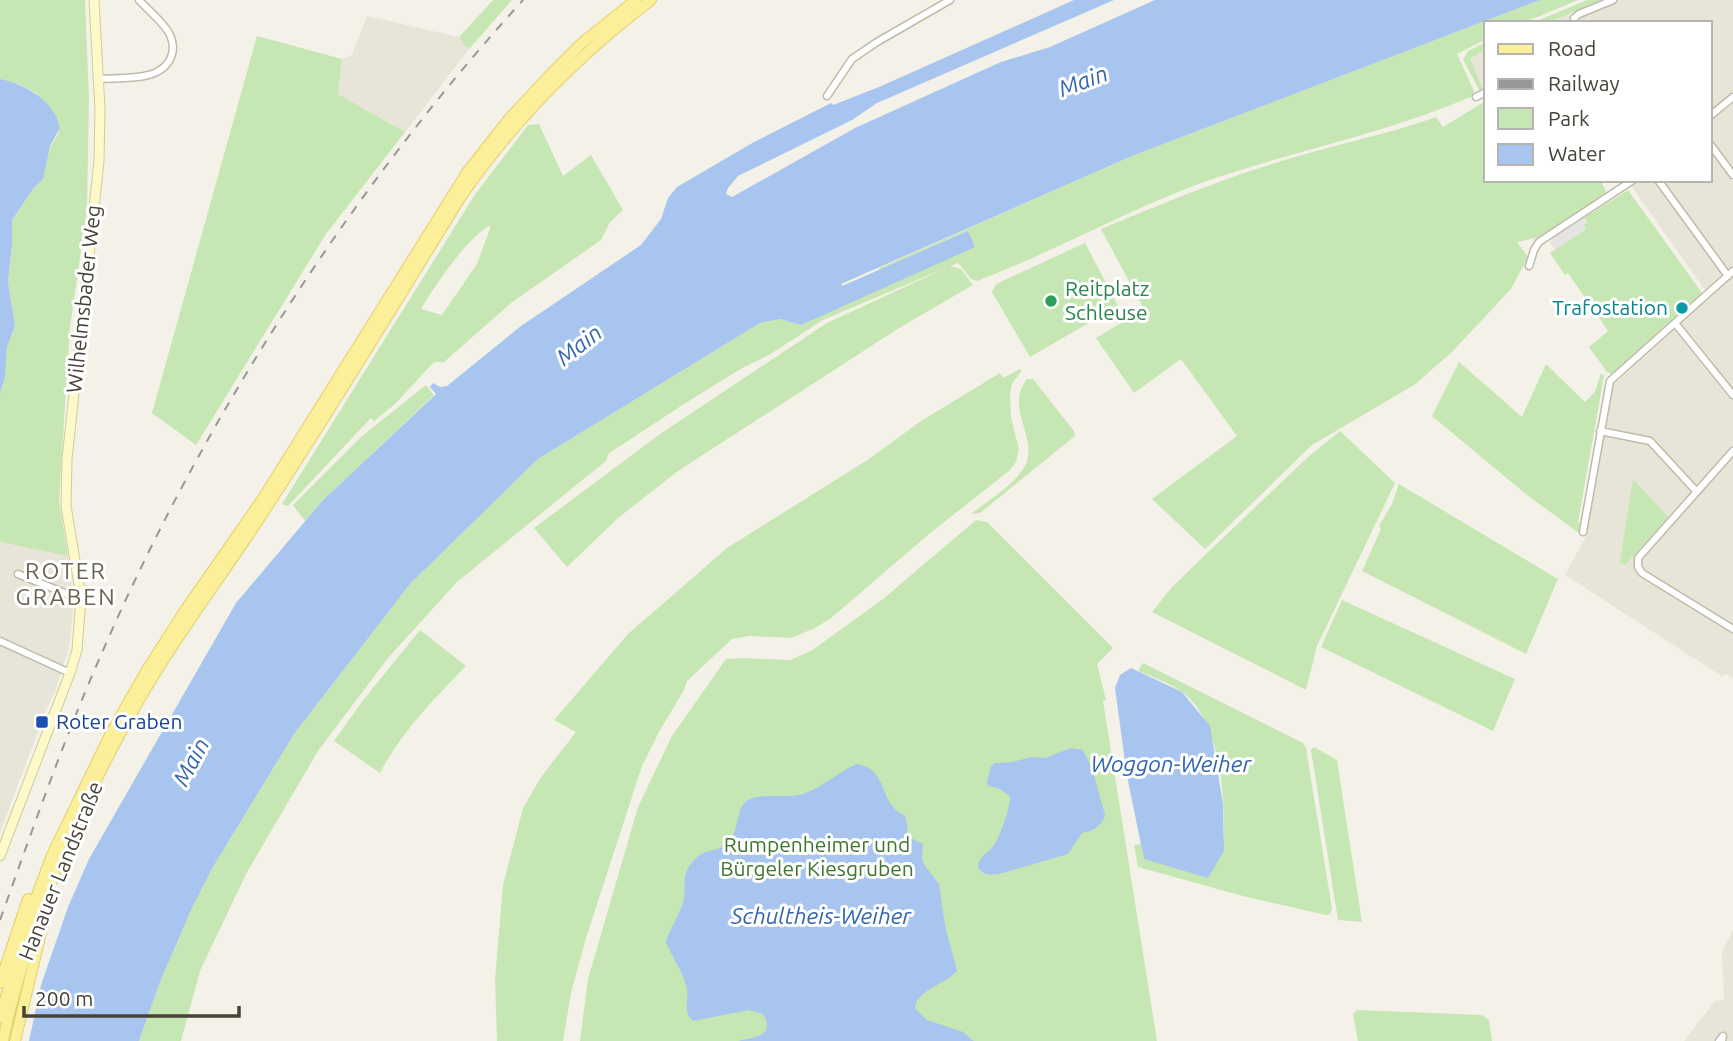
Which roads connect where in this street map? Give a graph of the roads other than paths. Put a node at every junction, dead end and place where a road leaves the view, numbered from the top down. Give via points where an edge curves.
1 (94, 0) edge
2 (139, 0) edge
3 (636, 0) edge
4 (651, 0) edge
5 (950, 0) edge
6 (1613, 0) edge
7 (1576, 20) edge
8 (587, 45) junction
9 (99, 79) junction
10 (1484, 93) edge
11 (827, 96) dead end
12 (1476, 97) dead end
13 (1733, 97) edge
14 (1712, 114) edge
15 (1712, 147) edge
16 (1733, 175) edge
17 (1630, 182) edge
18 (1660, 182) edge
19 (1529, 266) dead end
20 (1730, 274) edge
21 (1675, 323) junction
22 (1733, 395) edge
23 (1600, 431) junction
24 (1733, 451) edge
25 (1697, 492) junction
26 (1583, 532) dead end
27 (18, 574) dead end
28 (81, 597) junction
29 (1733, 629) edge
30 (0, 641) edge
31 (71, 673) junction
32 (52, 855) junction
33 (0, 856) edge
34 (56, 872) junction
35 (0, 983) edge
36 (0, 1017) edge
37 (4, 1041) edge
38 (15, 1041) edge

1 - 9 street, Wilhelmsbader Weg
2 - 9 street via 168,32 171,58 151,75
3 - 8 main road
4 - 8 main road
5 - 11 street via 852,59
6 - 7 street
8 - 32 main road, Hanauer Landstraße via 518,109 468,171 117,721
8 - 34 main road, Hanauer Landstraße via 519,120 460,198 273,497 198,606 135,706
9 - 28 street, Wilhelmsbader Weg via 99,161 67,459 66,506
10 - 12 street
13 - 14 street
15 - 16 street
17 - 19 street via 1539,242
18 - 20 street
20 - 21 street
21 - 22 street
21 - 23 street via 1610,381
23 - 25 street via 1650,441
23 - 26 street
24 - 25 street
25 - 29 street via 1639,558 1638,567
27 - 28 street
28 - 31 street, Wilhelmsbader Weg
30 - 31 street
31 - 33 street, Wilhelmsbader Weg
32 - 35 main road via 24,909
32 - 36 main road, Hanauer Landstraße via 27,921
34 - 37 main road, Hanauer Landstraße via 26,955
34 - 38 main road

